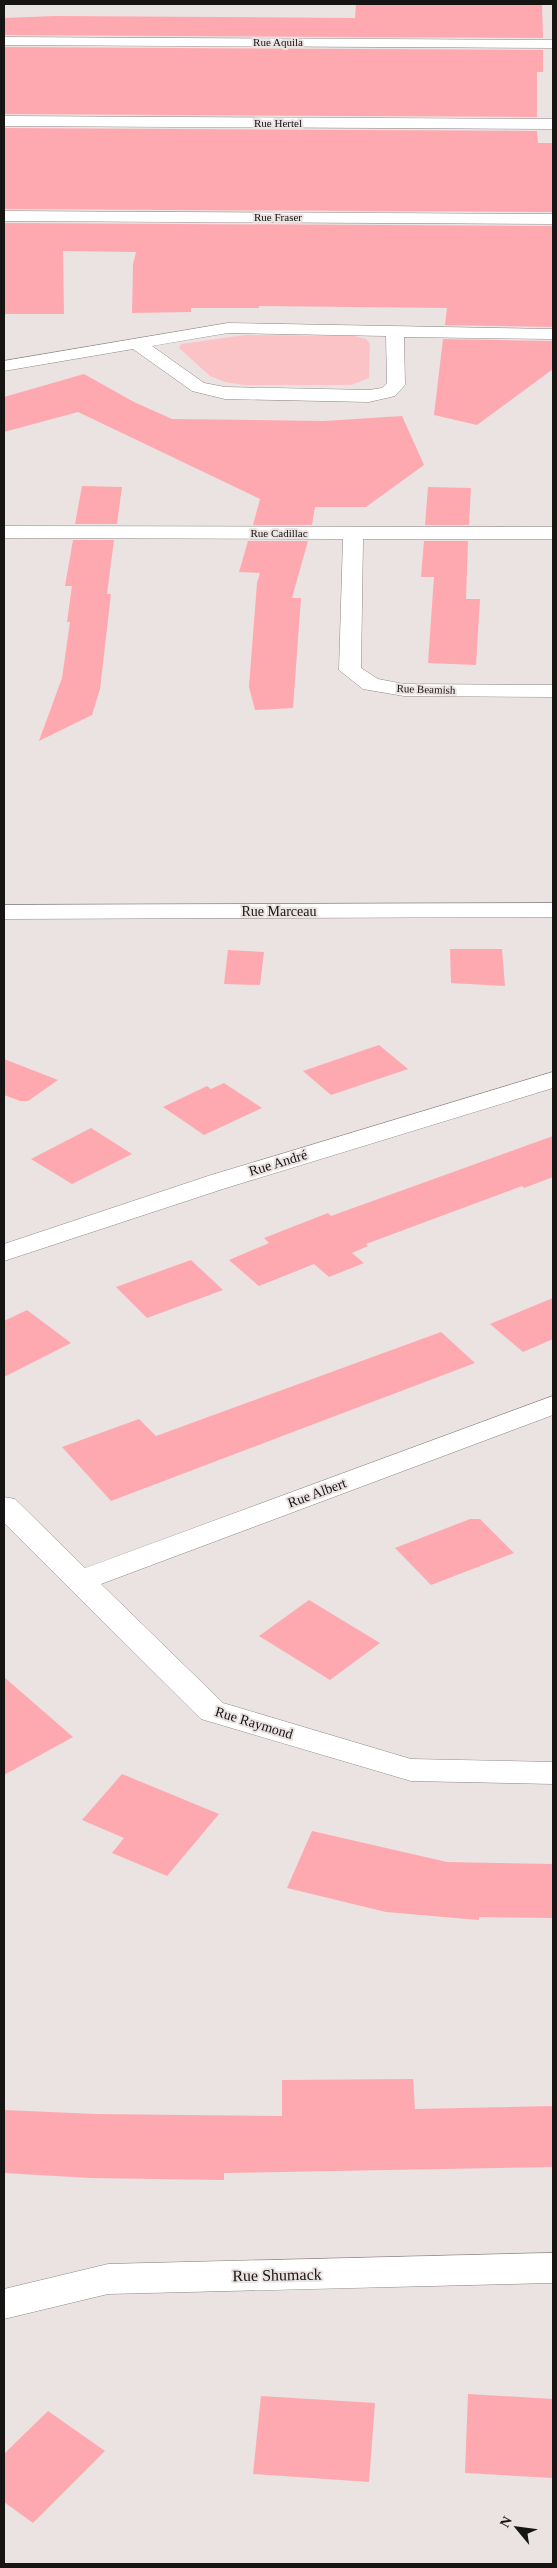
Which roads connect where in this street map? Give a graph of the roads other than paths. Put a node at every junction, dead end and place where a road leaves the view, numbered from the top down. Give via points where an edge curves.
1 (4, 41) edge
2 (553, 44) edge
3 (4, 121) edge
4 (553, 124) edge
5 (4, 216) edge
6 (553, 219) edge
7 (395, 330) junction
8 (553, 334) edge
9 (136, 343) junction
10 (4, 366) edge
11 (4, 532) edge
12 (353, 533) junction
13 (553, 534) edge
14 (553, 691) edge
15 (553, 910) edge
16 (4, 912) edge
17 (553, 1080) edge
18 (4, 1253) edge
19 (553, 1405) edge
20 (4, 1506) edge
21 (80, 1581) junction
22 (553, 1773) edge
23 (553, 2268) edge
24 (4, 2304) edge

1 - 2 street, Rue Aquila
3 - 4 street, Rue Hertel
5 - 6 street, Rue Fraser
7 - 8 street
7 - 9 street via 228,328
7 - 9 street via 396,385 388,392 370,396 225,393 198,387
9 - 10 street
11 - 12 street, Rue Cadillac
12 - 13 street, Rue Cadillac
12 - 14 street, Rue Beamish via 350,670 371,684 404,690
15 - 16 street, Rue Marceau
17 - 18 street, Rue André via 217,1182
19 - 21 street, Rue Albert
20 - 21 street, Rue Raymond
21 - 22 street, Rue Raymond via 212,1711 411,1770
23 - 24 street, Rue Shumack via 108,2279

